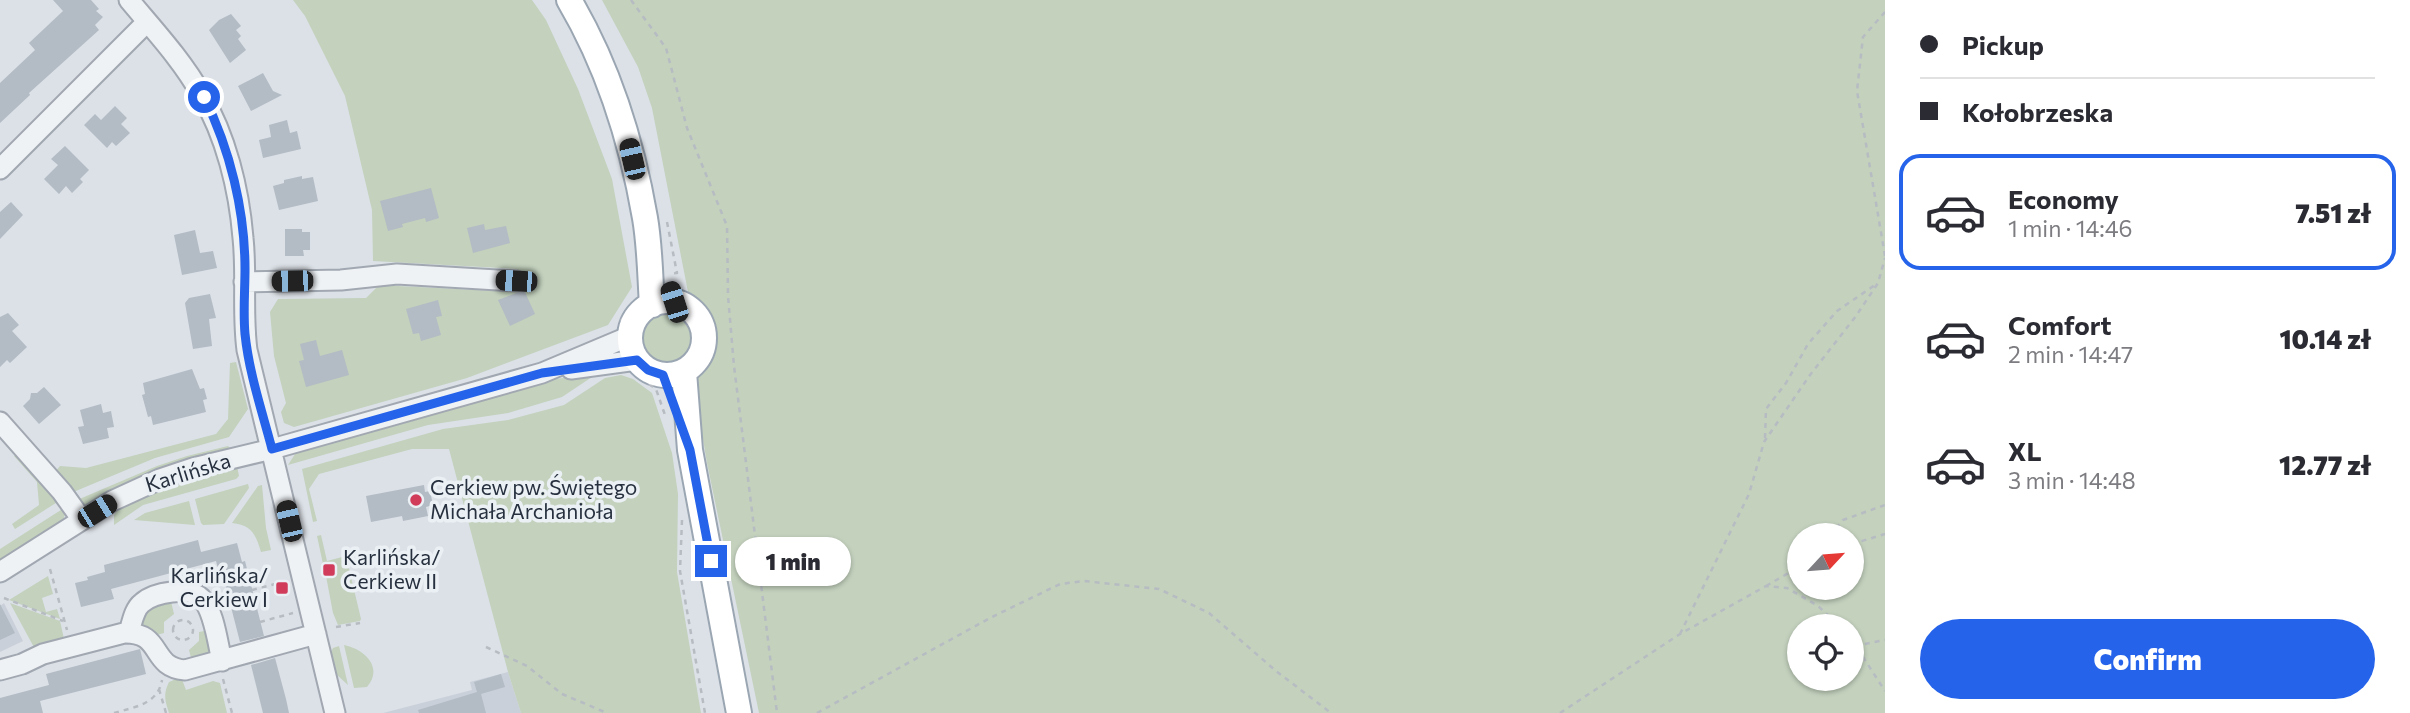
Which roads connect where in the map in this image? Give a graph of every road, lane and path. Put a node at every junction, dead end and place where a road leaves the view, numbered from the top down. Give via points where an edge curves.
1 (129, 0) edge
2 (569, 0) edge
3 (631, 0) edge
4 (1885, 12) edge
5 (147, 22) junction
6 (0, 169) edge
7 (1885, 257) edge
8 (516, 281) dead end
9 (244, 282) junction
10 (1878, 283) junction
11 (663, 303) junction
12 (650, 364) junction
13 (667, 419) dead end
14 (0, 422) edge
15 (1764, 442) junction
16 (272, 449) junction
17 (1885, 505) edge
18 (682, 514) dead end
19 (82, 520) junction
20 (1841, 523) edge
21 (1885, 534) edge
22 (1864, 540) edge
23 (50, 569) dead end
24 (0, 572) edge
25 (1787, 573) edge
26 (283, 582) dead end
27 (1766, 586) junction
28 (252, 590) dead end
29 (4, 598) dead end
30 (293, 613) dead end
31 (1827, 614) edge
32 (65, 622) junction
33 (260, 622) dead end
34 (360, 623) dead end
35 (192, 626) joint
36 (337, 627) dead end
37 (129, 632) junction
38 (316, 634) junction
39 (1680, 634) junction
40 (1885, 640) edge
41 (1864, 644) edge
42 (70, 646) junction
43 (486, 648) dead end
44 (157, 653) junction
45 (1864, 660) edge
46 (220, 661) junction
47 (0, 670) edge
48 (159, 690) junction
49 (1885, 691) edge
50 (593, 707) junction
51 (114, 713) edge
52 (166, 713) edge
53 (232, 713) edge
54 (335, 713) edge
55 (595, 713) edge
56 (607, 713) edge
57 (705, 713) edge
58 (740, 713) edge
59 (777, 713) edge
60 (817, 713) edge
61 (1331, 713) edge
62 (1560, 713) edge

1 - 5 street
2 - 11 main road via 590,39 627,137
3 - 59 path via 666,48 687,128 727,226 735,379
4 - 7 path via 1863,37 1857,91
5 - 6 street
5 - 9 street via 196,85 221,136 240,210
7 - 10 path
8 - 9 street via 397,274
9 - 16 street via 247,351
10 - 15 path
10 - 15 path via 1836,312 1808,344 1766,409
11 - 12 main road via 639,314 632,328
11 - 12 main road via 692,311 703,328 703,348 699,358
12 - 13 path
12 - 16 street, Karlińska via 542,373
12 - 58 main road via 690,450
14 - 19 street
15 - 39 path via 1749,494
16 - 19 street, Karlińska via 160,479
16 - 38 street
17 - 20 path
18 - 57 path via 680,571
19 - 24 street, Karlińska
21 - 22 path
23 - 32 path
25 - 27 path
26 - 28 path
27 - 31 path via 1787,587
27 - 39 path
29 - 32 path
30 - 33 path
32 - 42 path
34 - 36 path
35 - 35 path via 178,621 173,634 186,640
37 - 42 street
37 - 44 street via 150,640
37 - 46 street via 143,601 176,591 193,592 208,608
38 - 46 street
38 - 54 street
39 - 62 path
40 - 41 path
42 - 47 street
43 - 50 path via 527,666 562,694
44 - 46 street via 180,670
44 - 48 path via 162,673
45 - 49 path
46 - 53 path
48 - 51 path via 144,704
48 - 52 path
50 - 55 path
50 - 56 path
60 - 61 path via 990,618 1060,584 1084,581 1159,589 1209,613

